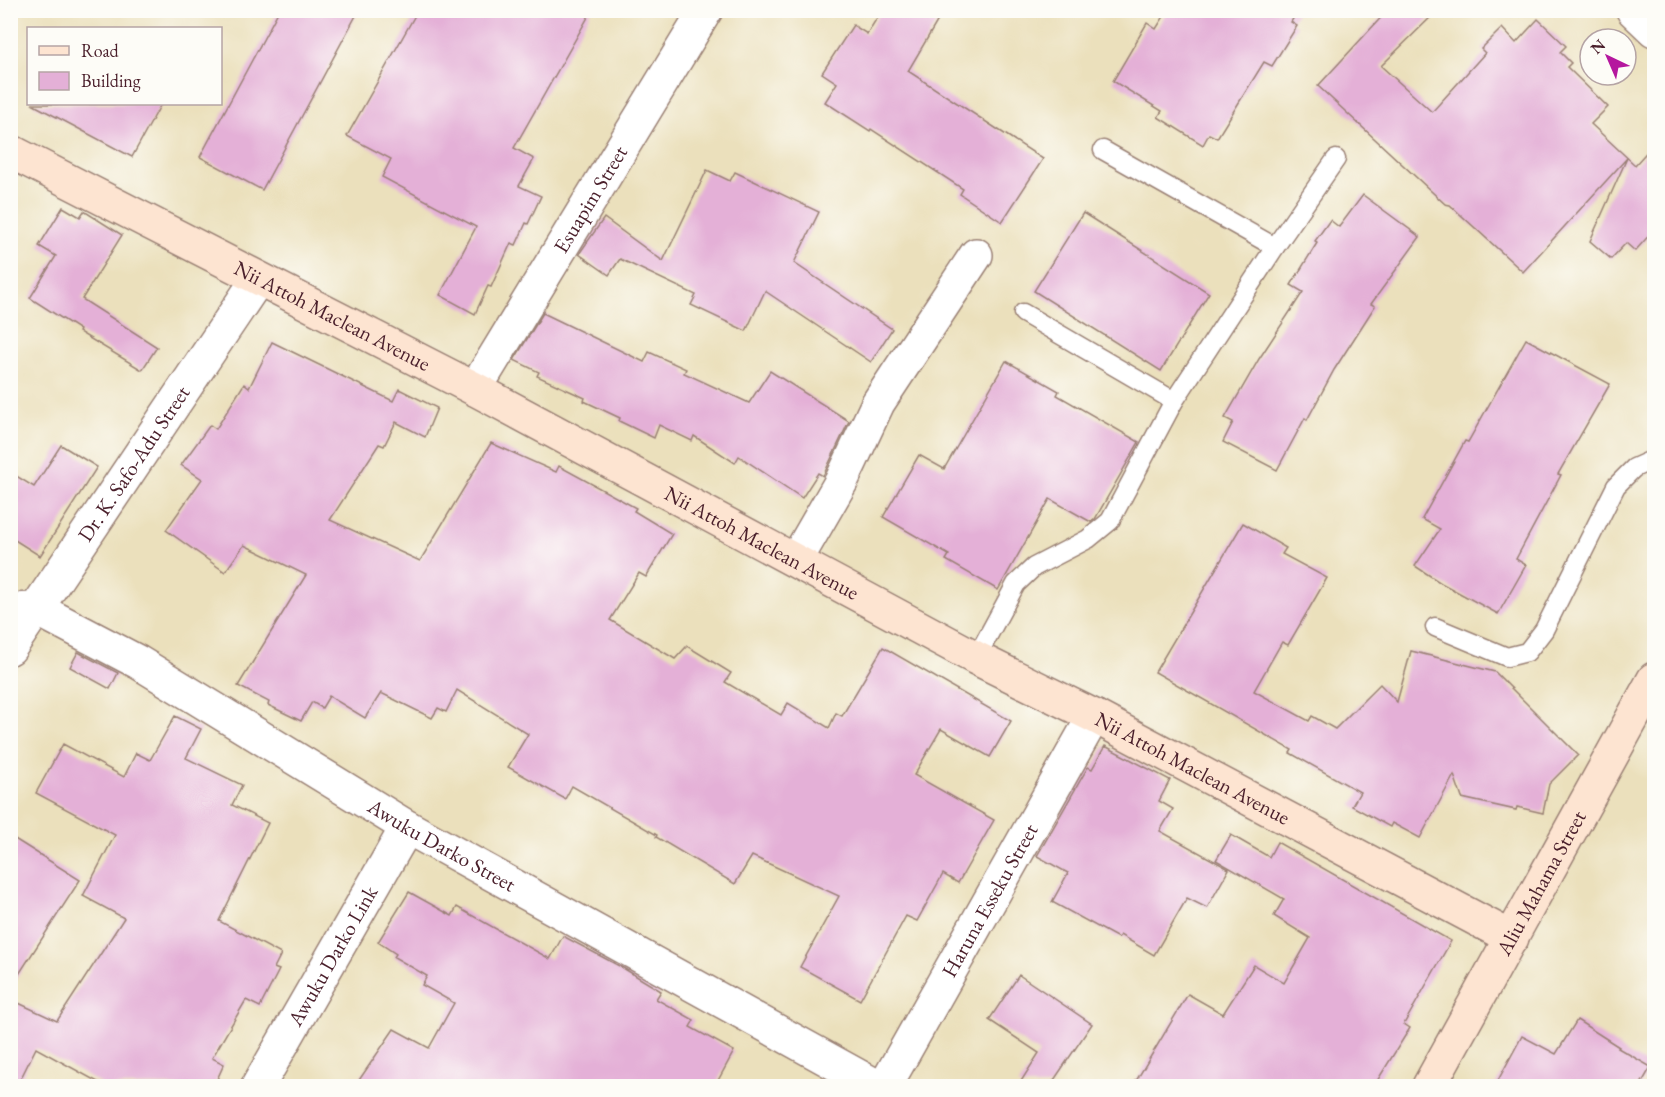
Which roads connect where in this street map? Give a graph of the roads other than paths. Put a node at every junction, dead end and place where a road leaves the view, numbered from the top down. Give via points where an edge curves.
1 (706, 10) edge
2 (1633, 10) edge
3 (1654, 30) edge
4 (1102, 150) dead end
5 (10, 151) edge
6 (1336, 159) dead end
7 (1275, 246) junction
8 (976, 255) dead end
9 (258, 279) junction
10 (1023, 313) dead end
11 (475, 389) junction
12 (1174, 401) junction
13 (1654, 459) edge
14 (796, 560) junction
15 (24, 610) edge
16 (1435, 627) dead end
17 (10, 648) edge
18 (976, 658) junction
19 (1654, 679) edge
20 (1094, 716) junction
21 (407, 827) junction
22 (1512, 938) junction
23 (258, 1086) edge
24 (876, 1086) edge
25 (885, 1086) edge
26 (1429, 1086) edge

1 - 11 street, Esuapim Street
2 - 3 street
4 - 7 lane
5 - 9 street, Nii Attoh Maclean Avenue
6 - 7 lane
7 - 12 lane
8 - 14 street via 879,403 841,482
9 - 11 street, Nii Attoh Maclean Avenue
9 - 15 street, Dr. K. Safo-Adu Street
10 - 12 lane
11 - 14 street, Nii Attoh Maclean Avenue
12 - 18 lane via 1110,521 1088,538 1034,567 1016,584
13 - 16 lane via 1634,468 1616,486 1544,630 1527,652 1507,657
14 - 18 street, Nii Attoh Maclean Avenue
15 - 17 street, Dr. K. Safo-Adu Street
15 - 21 street, Awuku Darko Street via 138,662
18 - 20 street, Nii Attoh Maclean Avenue
19 - 22 street, Aliu Mahama Street
20 - 22 street, Nii Attoh Maclean Avenue
20 - 25 street, Haruna Esseku Street
21 - 23 street, Awuku Darko Link
21 - 24 street, Awuku Darko Street
22 - 26 street, Aliu Mahama Street

